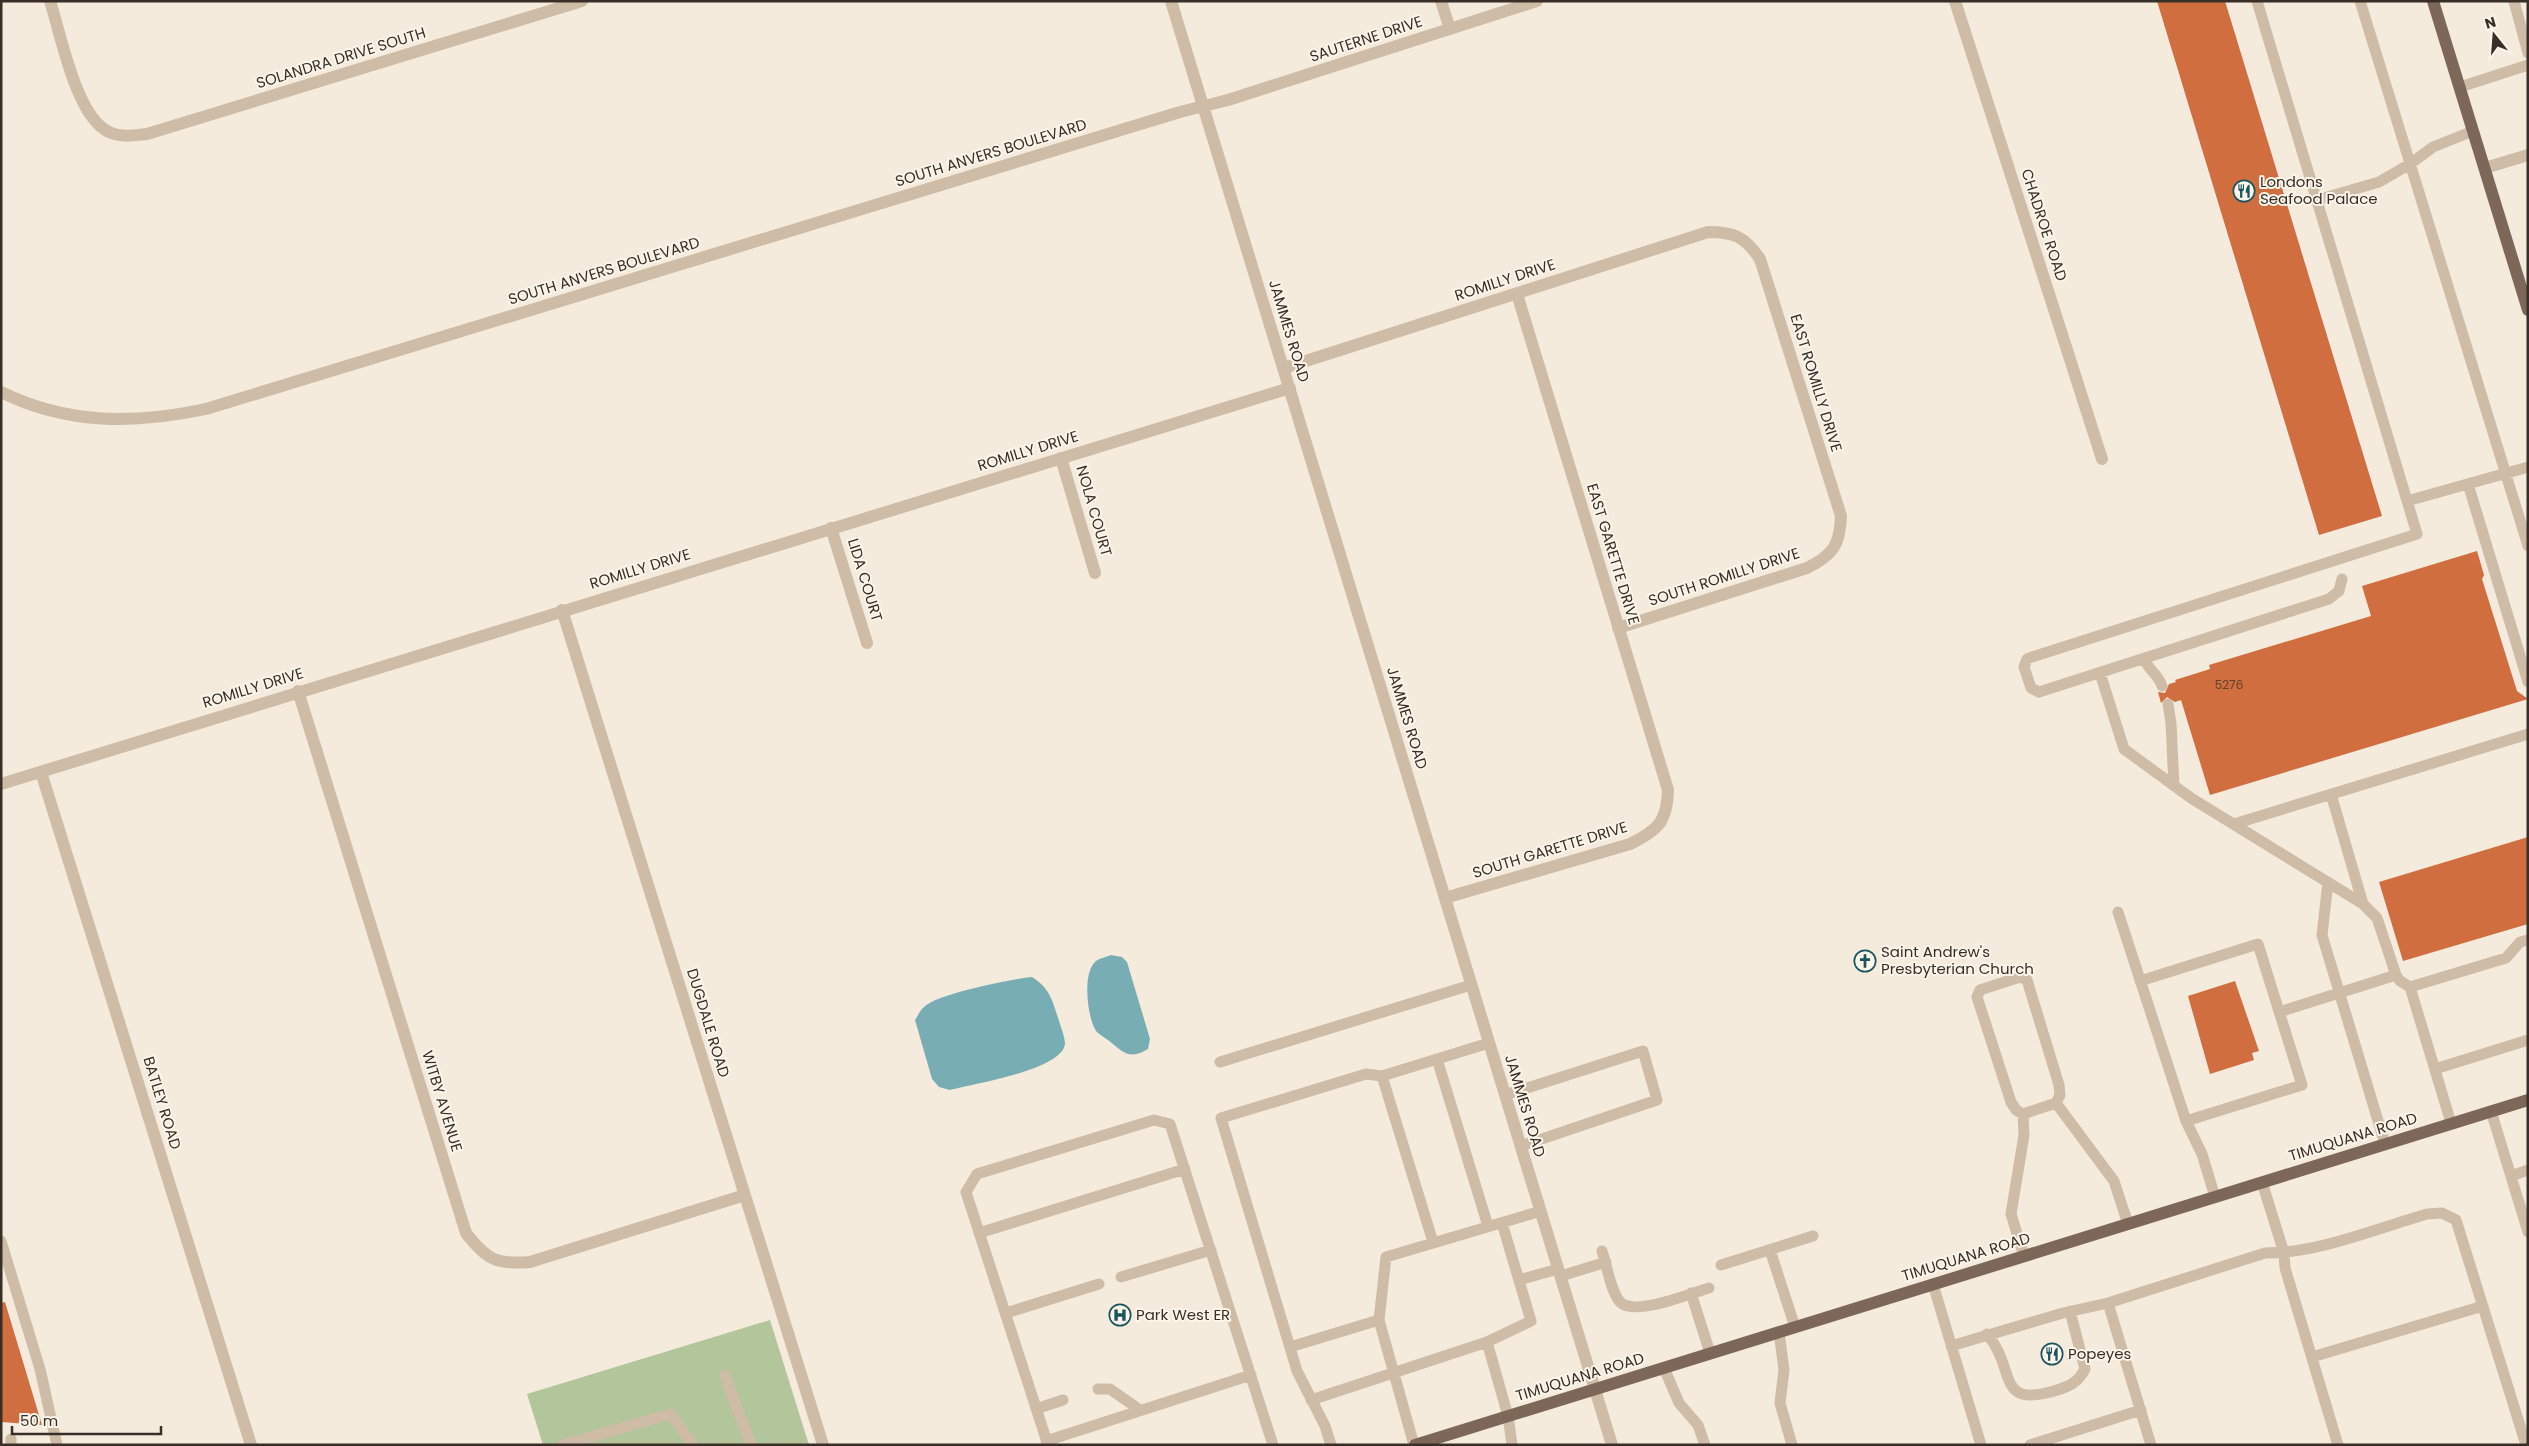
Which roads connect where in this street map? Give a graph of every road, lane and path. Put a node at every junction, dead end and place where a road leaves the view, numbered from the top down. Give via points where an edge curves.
1 (50, 1) edge
2 (582, 1) edge
3 (1171, 1) edge
4 (1441, 1) edge
5 (1537, 1) edge
6 (1955, 1) edge
7 (2257, 1) edge
8 (2360, 1) edge
9 (2433, 1) edge
10 (2514, 1) edge
11 (1450, 29) junction
12 (2528, 54) edge
13 (2528, 65) edge
14 (2460, 87) junction
15 (1204, 106) junction
16 (2473, 131) junction
17 (2528, 155) edge
18 (2410, 164) junction
19 (2485, 168) junction
20 (2317, 200) junction
21 (1737, 235) joint
22 (1517, 294) junction
23 (2528, 310) edge
24 (1284, 368) junction
25 (1290, 388) junction
26 (5, 394) edge
27 (1061, 458) junction
28 (2102, 459) dead end
29 (2528, 466) edge
30 (2506, 473) junction
31 (2468, 484) junction
32 (2407, 501) junction
33 (831, 528) junction
34 (2528, 546) edge
35 (1835, 548) joint
36 (1095, 573) dead end
37 (2342, 579) dead end
38 (562, 610) junction
39 (1618, 628) junction
40 (867, 643) dead end
41 (2144, 658) junction
42 (2100, 673) junction
43 (2528, 682) edge
44 (2162, 686) dead end
45 (298, 691) junction
46 (2168, 704) dead end
47 (2528, 734) edge
48 (41, 772) junction
49 (1, 784) edge
50 (2174, 786) junction
51 (2332, 794) junction
52 (1660, 824) joint
53 (2234, 824) junction
54 (2328, 882) junction
55 (1445, 898) junction
56 (2364, 904) junction
57 (2118, 912) dead end
58 (2528, 940) edge
59 (2396, 975) junction
60 (2140, 981) junction
61 (1471, 985) junction
62 (2410, 987) junction
63 (2340, 993) junction
64 (2279, 1012) junction
65 (2528, 1040) edge
66 (1489, 1043) junction
67 (1437, 1059) junction
68 (1220, 1062) dead end
69 (2435, 1069) junction
70 (1382, 1076) junction
71 (1505, 1095) junction
72 (2528, 1100) edge
73 (2056, 1103) junction
74 (2492, 1111) junction
75 (2023, 1114) junction
76 (2186, 1121) junction
77 (2451, 1124) junction
78 (2385, 1144) junction
79 (1521, 1146) junction
80 (1185, 1169) junction
81 (2528, 1170) edge
82 (2511, 1176) junction
83 (2262, 1182) junction
84 (745, 1195) junction
85 (2215, 1197) junction
86 (1541, 1211) junction
87 (1502, 1223) junction
88 (2128, 1224) junction
89 (1488, 1226) junction
90 (2528, 1232) edge
91 (979, 1233) junction
92 (1813, 1236) dead end
93 (1, 1241) edge
94 (1433, 1242) junction
95 (1211, 1250) junction
96 (1770, 1250) junction
97 (1602, 1251) dead end
98 (2284, 1253) junction
99 (2024, 1256) junction
100 (1606, 1262) junction
101 (1721, 1265) dead end
102 (1559, 1272) junction
103 (1121, 1277) dead end
104 (1519, 1280) junction
105 (1099, 1284) dead end
106 (1933, 1284) junction
107 (1709, 1288) dead end
108 (1691, 1293) junction
109 (2108, 1303) junction
110 (2482, 1306) junction
111 (2070, 1311) junction
112 (1006, 1313) junction
113 (1379, 1320) junction
114 (1795, 1327) junction
115 (1779, 1332) junction
116 (1987, 1334) junction
117 (1487, 1342) junction
118 (1951, 1346) junction
119 (1290, 1347) junction
120 (1710, 1353) junction
121 (2312, 1357) junction
122 (1664, 1368) junction
123 (1395, 1372) junction
124 (725, 1375) dead end
125 (1251, 1375) junction
126 (1098, 1389) dead end
127 (1595, 1389) junction
128 (1063, 1400) dead end
129 (1311, 1400) junction
130 (1036, 1409) junction
131 (1140, 1410) junction
132 (2141, 1410) junction
133 (1508, 1416) junction
134 (1432, 1442) edge
135 (1047, 1443) edge
136 (56, 1445) edge
137 (251, 1445) edge
138 (562, 1445) edge
139 (693, 1445) edge
140 (751, 1445) edge
141 (822, 1445) edge
142 (1273, 1445) edge
143 (1331, 1445) edge
144 (1415, 1445) edge
145 (1512, 1445) edge
146 (1612, 1445) edge
147 (1705, 1445) edge
148 (1792, 1445) edge
149 (1981, 1445) edge
150 (2030, 1445) edge
151 (2152, 1445) edge
152 (2338, 1445) edge
153 (2526, 1445) edge

1 - 2 street, SOLANDRA DRIVE SOUTH via 82,104 93,120 109,132 127,136 148,134
3 - 15 street, JAMMES ROAD
4 - 11 street
5 - 11 street, SAUTERNE DRIVE
6 - 28 street, CHADROE ROAD
7 - 20 lane
8 - 18 lane
9 - 14 main road
10 - 12 lane
11 - 15 street, SAUTERNE DRIVE
13 - 14 lane
14 - 16 main road
15 - 24 street, JAMMES ROAD
15 - 26 street, SOUTH ANVERS BOULEVARD via 206,410 165,418 80,418 40,408
16 - 18 lane via 2433,147
16 - 19 main road
17 - 19 street
18 - 20 lane via 2379,182
18 - 30 lane
19 - 23 main road
20 - 32 lane
21 - 22 street, ROMILLY DRIVE via 1708,232
21 - 35 street, EAST ROMILLY DRIVE via 1760,259 1832,488 1840,516 1840,536
22 - 24 street, ROMILLY DRIVE
22 - 39 street, EAST GARETTE DRIVE
24 - 25 street, JAMMES ROAD
25 - 27 street, ROMILLY DRIVE
25 - 55 street, JAMMES ROAD
27 - 33 street, ROMILLY DRIVE
27 - 36 street, NOLA COURT
29 - 30 lane
30 - 31 lane
30 - 34 lane
31 - 32 lane
31 - 43 lane
32 - 42 lane via 2417,534 2032,657 2027,659 2024,667 2031,688 2038,692
33 - 38 street, ROMILLY DRIVE
33 - 40 street, LIDA COURT
35 - 39 street, SOUTH ROMILLY DRIVE via 1822,561 1807,568
37 - 41 lane via 2339,591 2329,599
38 - 45 street, ROMILLY DRIVE
38 - 84 street, DUGDALE ROAD
39 - 52 street, EAST GARETTE DRIVE via 1668,790 1667,810
41 - 42 lane
41 - 44 lane
42 - 50 lane via 2124,749
45 - 48 street, ROMILLY DRIVE
45 - 84 street, WITBY AVENUE via 466,1233 479,1250 495,1261 530,1262
46 - 50 lane
47 - 51 lane
48 - 49 street, ROMILLY DRIVE
48 - 137 street, BATLEY ROAD
50 - 53 lane
51 - 53 lane
51 - 56 lane
52 - 55 street, SOUTH GARETTE DRIVE via 1647,836 1630,844
53 - 54 lane
54 - 56 lane
54 - 63 lane via 2322,935
55 - 61 street, JAMMES ROAD
56 - 59 lane via 2377,918
57 - 60 lane
58 - 62 lane via 2520,942 2506,958
59 - 62 lane
59 - 63 lane
60 - 64 lane via 2258,944
60 - 76 lane
61 - 66 street, JAMMES ROAD
61 - 68 lane
62 - 69 lane
63 - 64 lane
63 - 78 lane
64 - 76 lane via 2302,1085
65 - 69 lane
66 - 67 lane
66 - 71 street, JAMMES ROAD
67 - 70 lane
67 - 89 lane
69 - 77 lane
70 - 94 lane
70 - 119 lane via 1366,1074 1221,1118
71 - 79 street, JAMMES ROAD
71 - 79 lane via 1643,1051 1657,1100
72 - 74 main road, TIMUQUANA ROAD
73 - 75 lane
73 - 75 lane via 2059,1085 2028,980 2020,977 1980,990 1977,997 2011,1102
73 - 88 lane via 2114,1182
74 - 77 main road, TIMUQUANA ROAD
74 - 82 lane
75 - 99 lane via 2024,1135 2011,1214
76 - 85 lane via 2202,1154
77 - 78 main road, TIMUQUANA ROAD
78 - 83 main road, TIMUQUANA ROAD
79 - 86 street, JAMMES ROAD
80 - 91 lane
80 - 91 lane via 1170,1124 1154,1120 977,1174 966,1192
80 - 95 lane
81 - 82 lane
82 - 90 lane
83 - 85 main road, TIMUQUANA ROAD
83 - 98 lane
84 - 141 street, DUGDALE ROAD
85 - 88 main road, TIMUQUANA ROAD
86 - 87 lane
86 - 102 street, JAMMES ROAD
87 - 89 lane
87 - 104 lane
88 - 99 main road, TIMUQUANA ROAD
89 - 94 lane
91 - 112 lane
92 - 96 lane
93 - 136 lane via 40,1369
94 - 113 lane via 1386,1257
95 - 103 lane
95 - 125 lane
96 - 101 lane
96 - 114 lane
97 - 100 lane
98 - 109 lane via 2264,1252
98 - 110 lane via 2427,1214 2442,1213 2456,1220
98 - 121 lane via 2285,1268
99 - 106 main road, TIMUQUANA ROAD
100 - 102 lane
100 - 108 lane via 1616,1296 1622,1304 1645,1307
102 - 104 lane
102 - 127 street, JAMMES ROAD
104 - 117 lane via 1531,1321
105 - 112 lane
106 - 114 main road, TIMUQUANA ROAD
106 - 118 lane
107 - 108 lane
108 - 120 lane
109 - 111 lane
109 - 132 lane
110 - 121 lane
110 - 153 lane
111 - 116 lane
111 - 116 lane via 2085,1370 2074,1384 2043,1395 2031,1397 2012,1388 1998,1347
112 - 130 lane
113 - 119 lane
113 - 123 lane
114 - 115 main road, TIMUQUANA ROAD
115 - 120 main road, TIMUQUANA ROAD
115 - 148 lane via 1784,1370 1780,1403
116 - 118 lane
117 - 123 lane
117 - 133 lane
118 - 149 lane
119 - 129 lane
120 - 122 main road, TIMUQUANA ROAD
121 - 152 lane
122 - 127 main road, TIMUQUANA ROAD
122 - 147 lane via 1679,1403 1698,1425
123 - 129 lane
123 - 144 lane
124 - 140 lane
125 - 131 lane
125 - 142 lane
126 - 131 lane via 1110,1389
127 - 133 main road, TIMUQUANA ROAD
127 - 146 street, JAMMES ROAD
128 - 130 lane
129 - 143 lane
130 - 135 lane
131 - 135 lane
132 - 150 lane
132 - 151 lane
133 - 134 main road, TIMUQUANA ROAD
133 - 145 lane
134 - 144 main road, TIMUQUANA ROAD
138 - 139 lane via 671,1414

